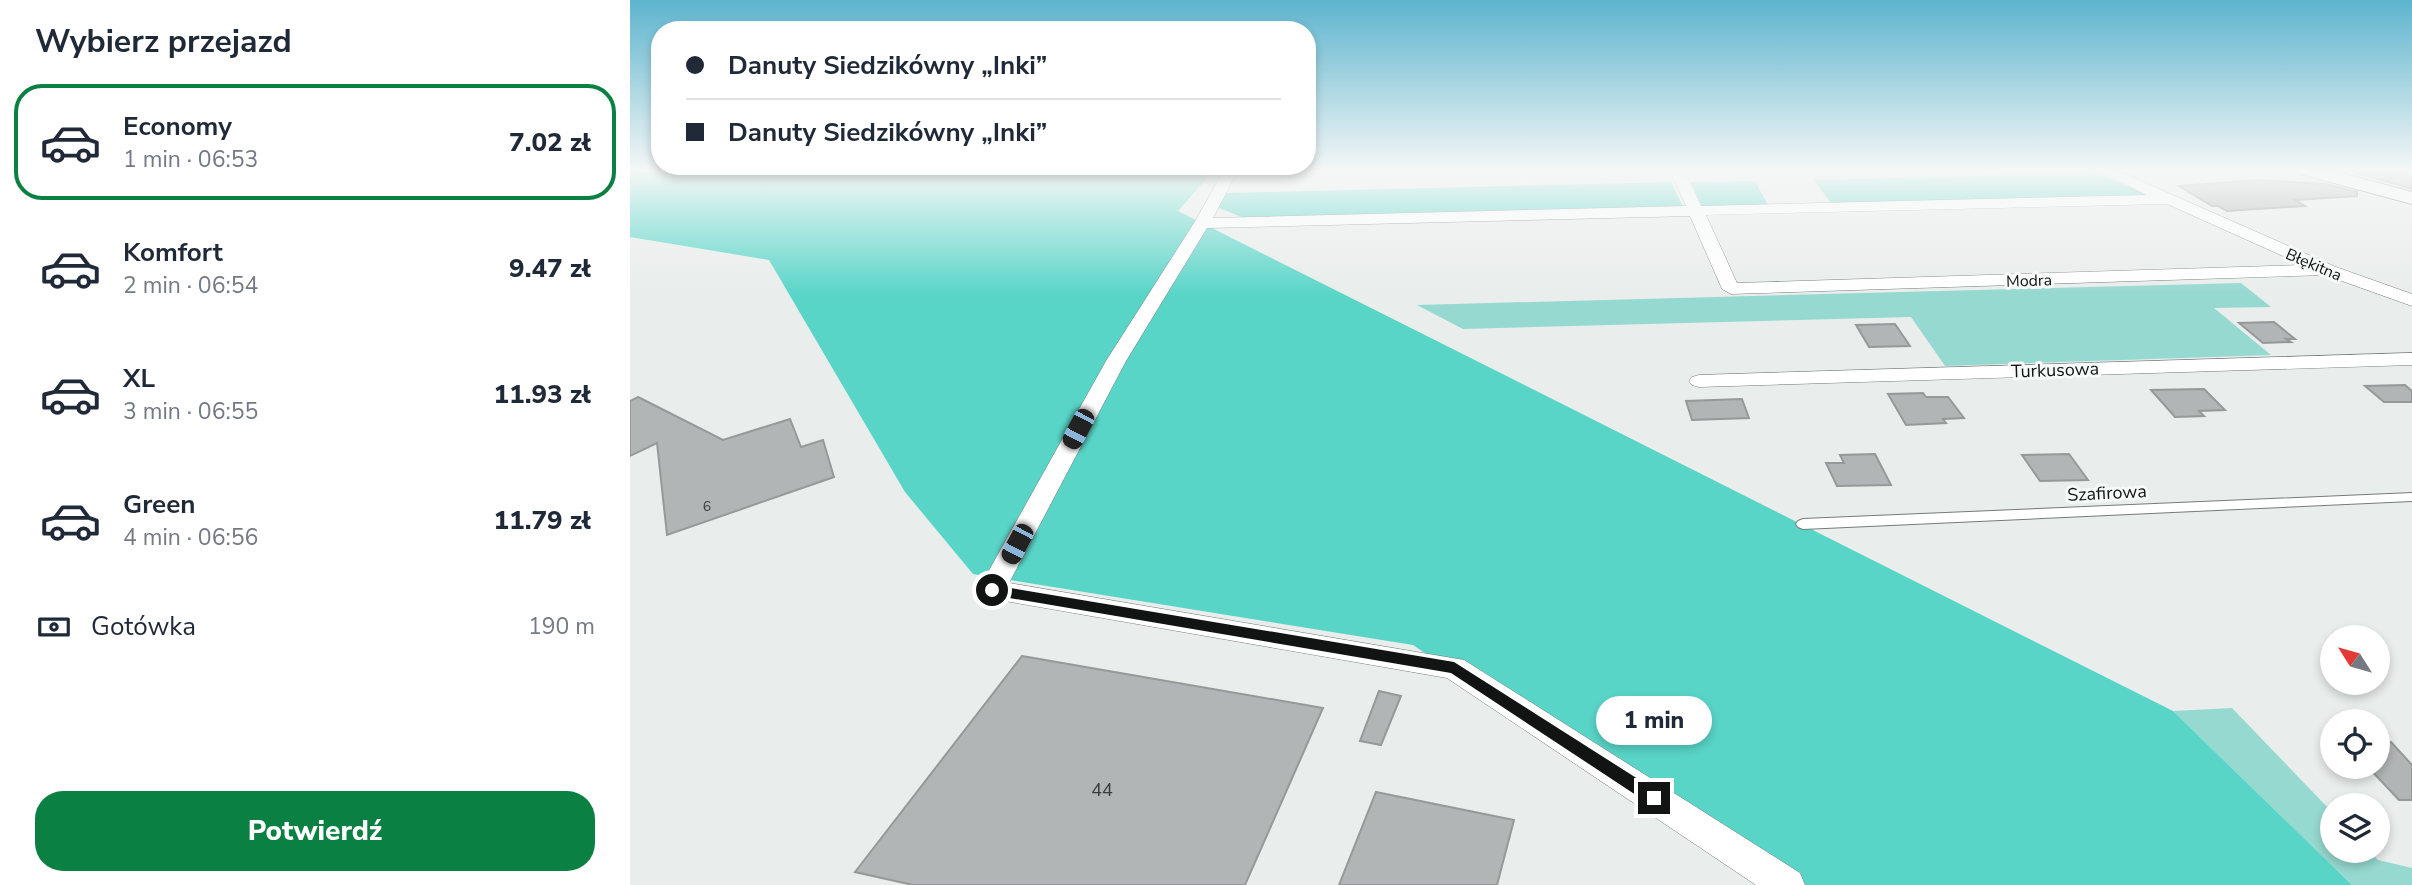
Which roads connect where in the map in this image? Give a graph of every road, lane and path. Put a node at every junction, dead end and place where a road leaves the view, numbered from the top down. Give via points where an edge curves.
1 (1208, 211) edge
2 (1683, 211) edge
3 (1695, 211) edge
4 (2196, 211) edge
5 (1202, 223) junction
6 (2327, 270) junction
7 (2412, 300) edge
8 (2412, 359) edge
9 (1699, 381) dead end
10 (2412, 497) edge
11 (1802, 524) dead end
12 (1787, 885) edge

1 - 5 street
2 - 5 street
3 - 6 street, Modra via 1731,289
4 - 6 street, Błękitna
5 - 12 street via 1115,360 992,590 1454,668
6 - 7 street, Błękitna
8 - 9 street, Turkusowa
10 - 11 lane, Szafirowa

